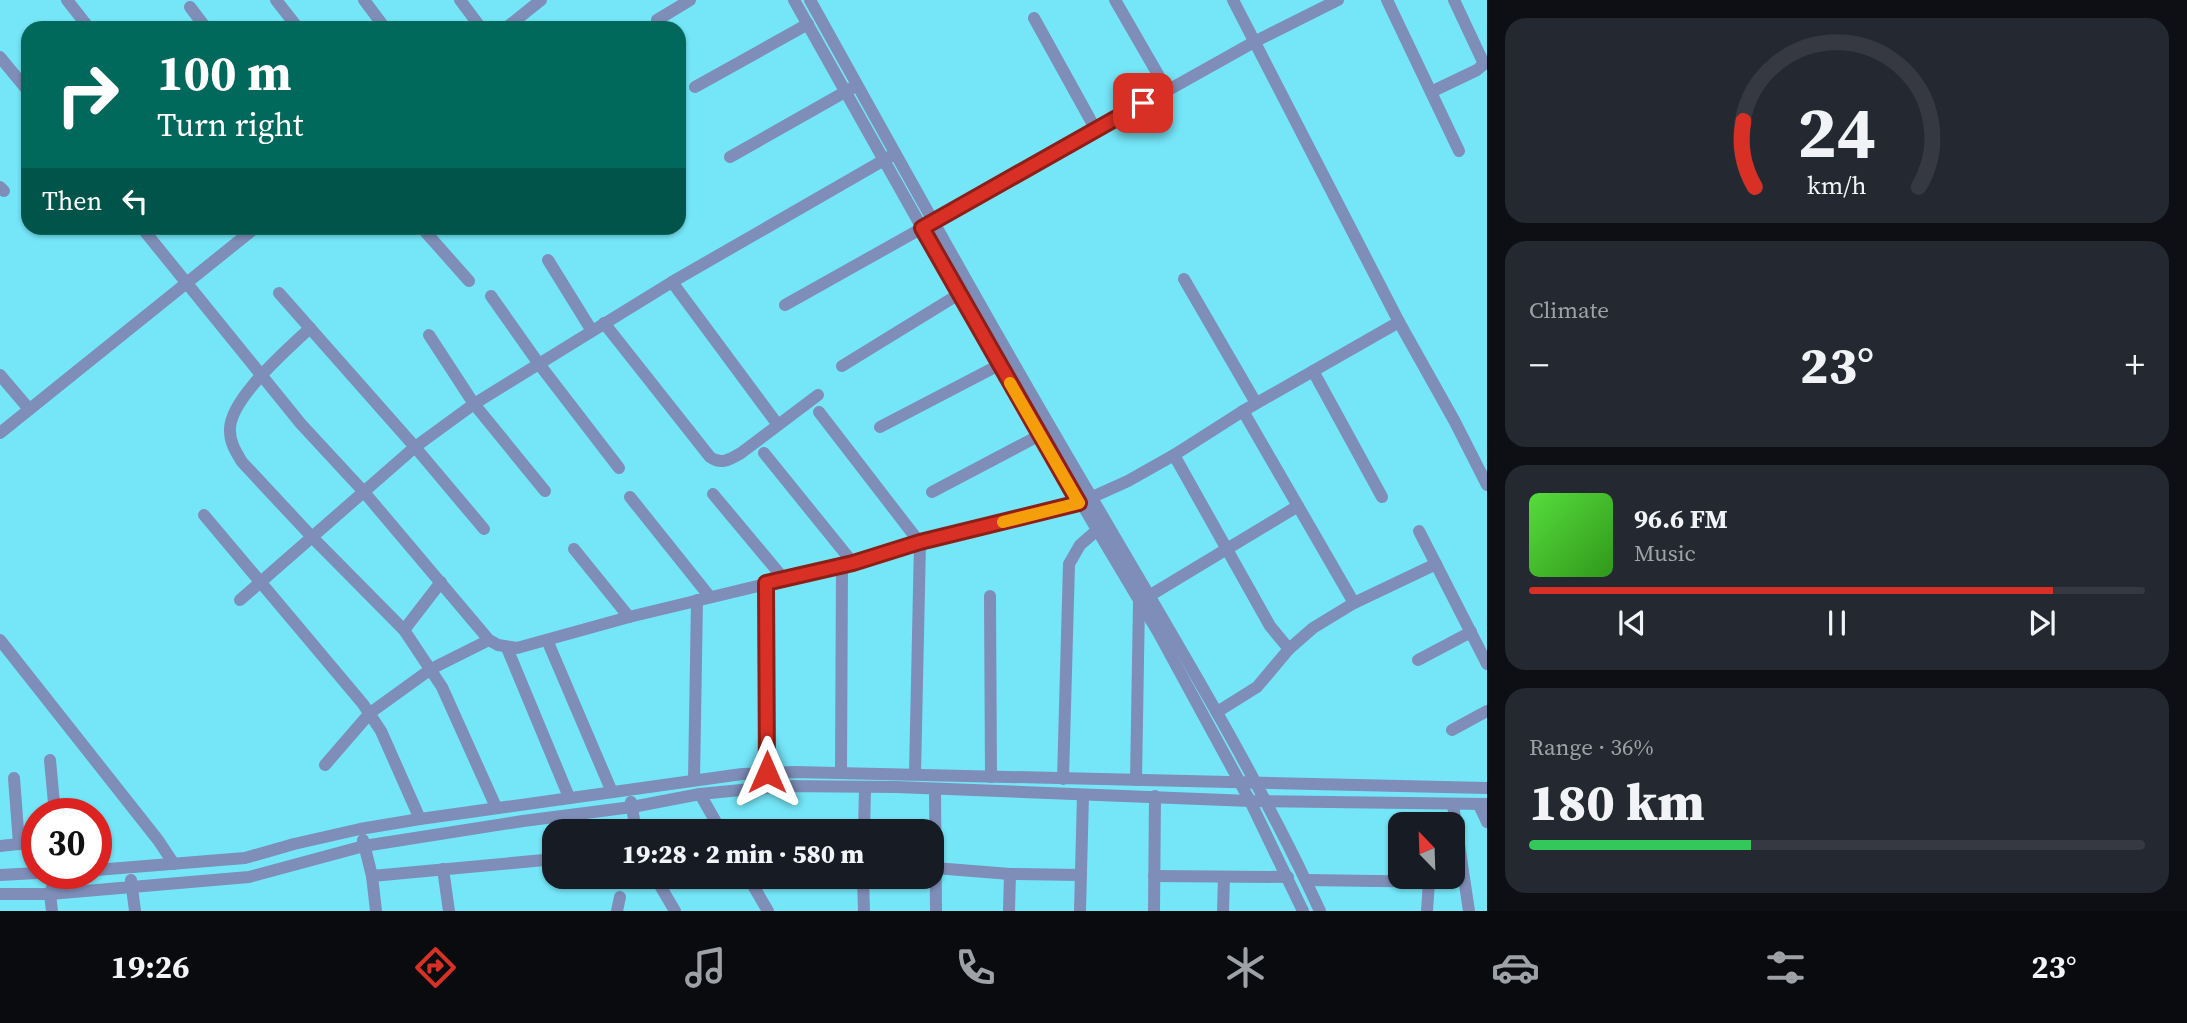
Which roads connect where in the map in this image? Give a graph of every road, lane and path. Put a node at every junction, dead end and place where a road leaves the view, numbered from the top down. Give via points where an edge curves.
1 (67, 0) edge
2 (276, 0) edge
3 (364, 0) edge
4 (460, 0) edge
5 (541, 0) edge
6 (690, 0) edge
7 (794, 0) edge
8 (810, 0) edge
9 (1115, 0) edge
10 (1233, 0) edge
11 (1338, 0) edge
12 (1387, 0) edge
13 (1454, 0) edge
14 (1312, 6) edge
15 (190, 7) dead end
16 (1034, 18) dead end
17 (657, 20) dead end
18 (84, 21) edge
19 (201, 21) edge
20 (292, 21) edge
21 (380, 21) edge
22 (476, 21) edge
23 (515, 21) edge
24 (808, 24) junction
25 (1254, 42) junction
26 (0, 58) edge
27 (21, 83) edge
28 (695, 87) dead end
29 (851, 88) junction
30 (1167, 90) junction
31 (1431, 92) junction
32 (1096, 130) junction
33 (1459, 150) dead end
34 (889, 156) junction
35 (730, 158) dead end
36 (934, 221) junction
37 (922, 228) junction
38 (148, 235) edge
39 (246, 235) edge
40 (428, 235) edge
41 (548, 260) dead end
42 (1184, 279) dead end
43 (187, 281) junction
44 (469, 281) dead end
45 (672, 282) junction
46 (971, 287) junction
47 (279, 293) dead end
48 (958, 294) junction
49 (491, 296) dead end
50 (785, 305) dead end
51 (1399, 321) junction
52 (604, 323) junction
53 (310, 328) junction
54 (592, 331) junction
55 (429, 335) dead end
56 (539, 364) junction
57 (999, 365) junction
58 (842, 366) dead end
59 (1313, 370) junction
60 (0, 375) edge
61 (260, 375) junction
62 (818, 395) dead end
63 (1256, 403) junction
64 (474, 404) junction
65 (29, 410) junction
66 (1243, 411) junction
67 (819, 412) dead end
68 (778, 425) junction
69 (880, 427) dead end
70 (0, 433) edge
71 (1040, 435) junction
72 (415, 447) junction
73 (765, 453) dead end
74 (1174, 455) junction
75 (619, 468) dead end
76 (1487, 485) edge
77 (545, 491) dead end
78 (364, 492) junction
79 (932, 492) dead end
80 (713, 494) dead end
81 (630, 497) dead end
82 (1382, 497) dead end
83 (1085, 500) junction
84 (1298, 506) junction
85 (204, 515) dead end
86 (484, 529) dead end
87 (1096, 531) junction
88 (1419, 531) dead end
89 (312, 537) junction
90 (920, 542) junction
91 (574, 548) dead end
92 (1227, 549) junction
93 (847, 564) junction
94 (1436, 564) junction
95 (784, 579) junction
96 (261, 582) junction
97 (441, 582) junction
98 (766, 583) junction
99 (990, 596) dead end
100 (703, 599) junction
101 (1145, 599) junction
102 (240, 600) dead end
103 (1354, 603) junction
104 (629, 617) junction
105 (404, 630) junction
106 (1471, 632) junction
107 (489, 639) junction
108 (0, 640) edge
109 (547, 640) junction
110 (507, 648) junction
111 (1289, 649) junction
112 (1418, 660) dead end
113 (1487, 664) edge
114 (432, 669) junction
115 (1487, 711) edge
116 (1217, 712) junction
117 (370, 713) junction
118 (1452, 730) dead end
119 (50, 760) dead end
120 (325, 765) dead end
121 (767, 772) junction
122 (841, 773) junction
123 (915, 774) junction
124 (991, 777) junction
125 (14, 778) dead end
126 (1063, 779) junction
127 (694, 780) junction
128 (1136, 780) junction
129 (1240, 783) junction
130 (1256, 783) junction
131 (865, 788) junction
132 (1487, 788) edge
133 (935, 790) junction
134 (630, 791) junction
135 (612, 792) junction
136 (699, 794) junction
137 (1083, 795) junction
138 (1155, 796) junction
139 (569, 797) junction
140 (54, 798) edge
141 (1250, 801) junction
142 (1266, 801) junction
143 (1483, 804) edge
144 (1453, 805) junction
145 (496, 807) junction
146 (632, 807) junction
147 (420, 819) junction
148 (634, 819) edge
149 (714, 819) edge
150 (864, 819) edge
151 (935, 819) edge
152 (1487, 822) edge
153 (360, 829) junction
154 (19, 844) joint
155 (0, 846) edge
156 (365, 846) junction
157 (542, 860) edge
158 (174, 864) junction
159 (131, 868) junction
160 (112, 869) edge
161 (443, 869) junction
162 (944, 869) edge
163 (21, 874) edge
164 (1010, 874) junction
165 (0, 875) edge
166 (1081, 875) junction
167 (372, 876) junction
168 (1154, 876) junction
169 (1224, 877) junction
170 (1288, 877) junction
171 (1306, 880) junction
172 (1388, 881) edge
173 (132, 887) junction
174 (52, 889) edge
175 (662, 889) edge
176 (754, 889) edge
177 (863, 889) edge
178 (935, 889) edge
179 (1429, 889) edge
180 (0, 894) edge
181 (50, 894) junction
182 (620, 897) dead end
183 (52, 911) edge
184 (135, 911) edge
185 (376, 911) edge
186 (449, 911) edge
187 (617, 911) edge
188 (675, 911) edge
189 (768, 911) edge
190 (864, 911) edge
191 (936, 911) edge
192 (1009, 911) edge
193 (1080, 911) edge
194 (1154, 911) edge
195 (1223, 911) edge
196 (1303, 911) edge
197 (1320, 911) edge
198 (1427, 911) edge
199 (1469, 911) edge

1 - 18 street
2 - 20 street
3 - 21 street
4 - 22 street
5 - 23 street
6 - 17 street
7 - 24 street
8 - 29 street
9 - 30 street
10 - 25 street
11 - 14 street
12 - 31 street
13 - 31 street via 1484,64
14 - 25 street
15 - 19 street
16 - 32 street
24 - 28 street
24 - 29 street
25 - 30 street
25 - 51 street
26 - 27 street
29 - 34 street
29 - 35 street
30 - 32 street
31 - 33 street
32 - 36 street
34 - 36 street
34 - 37 street
34 - 45 street
36 - 37 street
36 - 46 street
37 - 48 street
37 - 50 street
38 - 43 street
39 - 43 street
40 - 44 street
41 - 54 street
42 - 63 street
43 - 61 street
43 - 65 street
45 - 52 street
45 - 68 street
46 - 48 street
46 - 83 street
47 - 53 street
48 - 57 street
48 - 58 street
49 - 56 street
51 - 59 street
51 - 76 street
52 - 54 street
52 - 68 street via 716,461 730,460
53 - 61 street
53 - 72 street
54 - 56 street
55 - 64 street
56 - 64 street
56 - 75 street
57 - 69 street
57 - 71 street
59 - 63 street
59 - 82 street
60 - 65 street
61 - 78 street
61 - 89 street via 231,417 230,438 242,462
62 - 68 street
63 - 66 street
64 - 72 street
64 - 77 street
65 - 70 street
66 - 74 street
66 - 84 street
67 - 90 street
71 - 79 street
71 - 83 street
72 - 78 street
72 - 86 street
73 - 93 street
74 - 83 street
74 - 92 street
78 - 89 street
78 - 97 street
80 - 95 street
81 - 100 street
83 - 87 street
83 - 90 street
83 - 101 street
84 - 92 street
84 - 103 street
85 - 96 street
87 - 101 street
87 - 126 street via 1080,545 1069,564
88 - 94 street
89 - 96 street
89 - 105 street
90 - 93 street
90 - 123 street
91 - 104 street
92 - 101 street
92 - 111 street via 1270,626
93 - 95 street
93 - 122 street
94 - 103 street
94 - 106 street
95 - 98 street
96 - 102 street
96 - 117 street
97 - 105 street
97 - 107 street
98 - 100 street
98 - 121 street
99 - 124 street
100 - 104 street
100 - 127 street
101 - 116 street
101 - 128 street
101 - 129 street
103 - 111 street
104 - 109 street
105 - 114 street
106 - 112 street
106 - 113 street
107 - 110 street
107 - 114 street
108 - 158 street
109 - 110 street
109 - 135 street
110 - 139 street
111 - 116 street via 1257,687
114 - 117 street
114 - 145 street
115 - 118 street
116 - 130 street
117 - 120 street
117 - 147 street
119 - 140 street
121 - 122 street
121 - 127 street
122 - 123 street
123 - 124 street
124 - 126 street
125 - 154 street
126 - 128 street
127 - 134 street
128 - 129 street
129 - 130 street
129 - 141 street
130 - 132 street
130 - 142 street
131 - 133 street
131 - 136 street via 782,786
131 - 150 street
133 - 137 street
133 - 151 street
134 - 135 street
134 - 146 street
135 - 139 street
136 - 146 street
136 - 149 street
137 - 138 street
137 - 166 street
138 - 141 street
138 - 168 street
139 - 145 street
141 - 142 street
141 - 170 street
142 - 144 street
142 - 171 street
143 - 144 street
143 - 152 street
144 - 199 street
145 - 147 street
146 - 148 street
146 - 156 street
147 - 153 street
153 - 156 street
153 - 158 street via 245,858
154 - 155 street
156 - 167 street
156 - 173 street via 249,877
157 - 161 street
158 - 159 street
159 - 160 street
159 - 173 street
161 - 167 street
161 - 186 street
162 - 164 street
163 - 165 street
164 - 166 street
164 - 192 street
166 - 193 street
167 - 185 street
168 - 169 street
168 - 194 street
169 - 170 street
169 - 195 street
170 - 196 street
171 - 172 street
171 - 197 street
173 - 181 street
173 - 184 street
174 - 181 street
175 - 188 street
176 - 189 street
177 - 190 street
178 - 191 street
179 - 198 street
180 - 181 street
181 - 183 street
182 - 187 street

